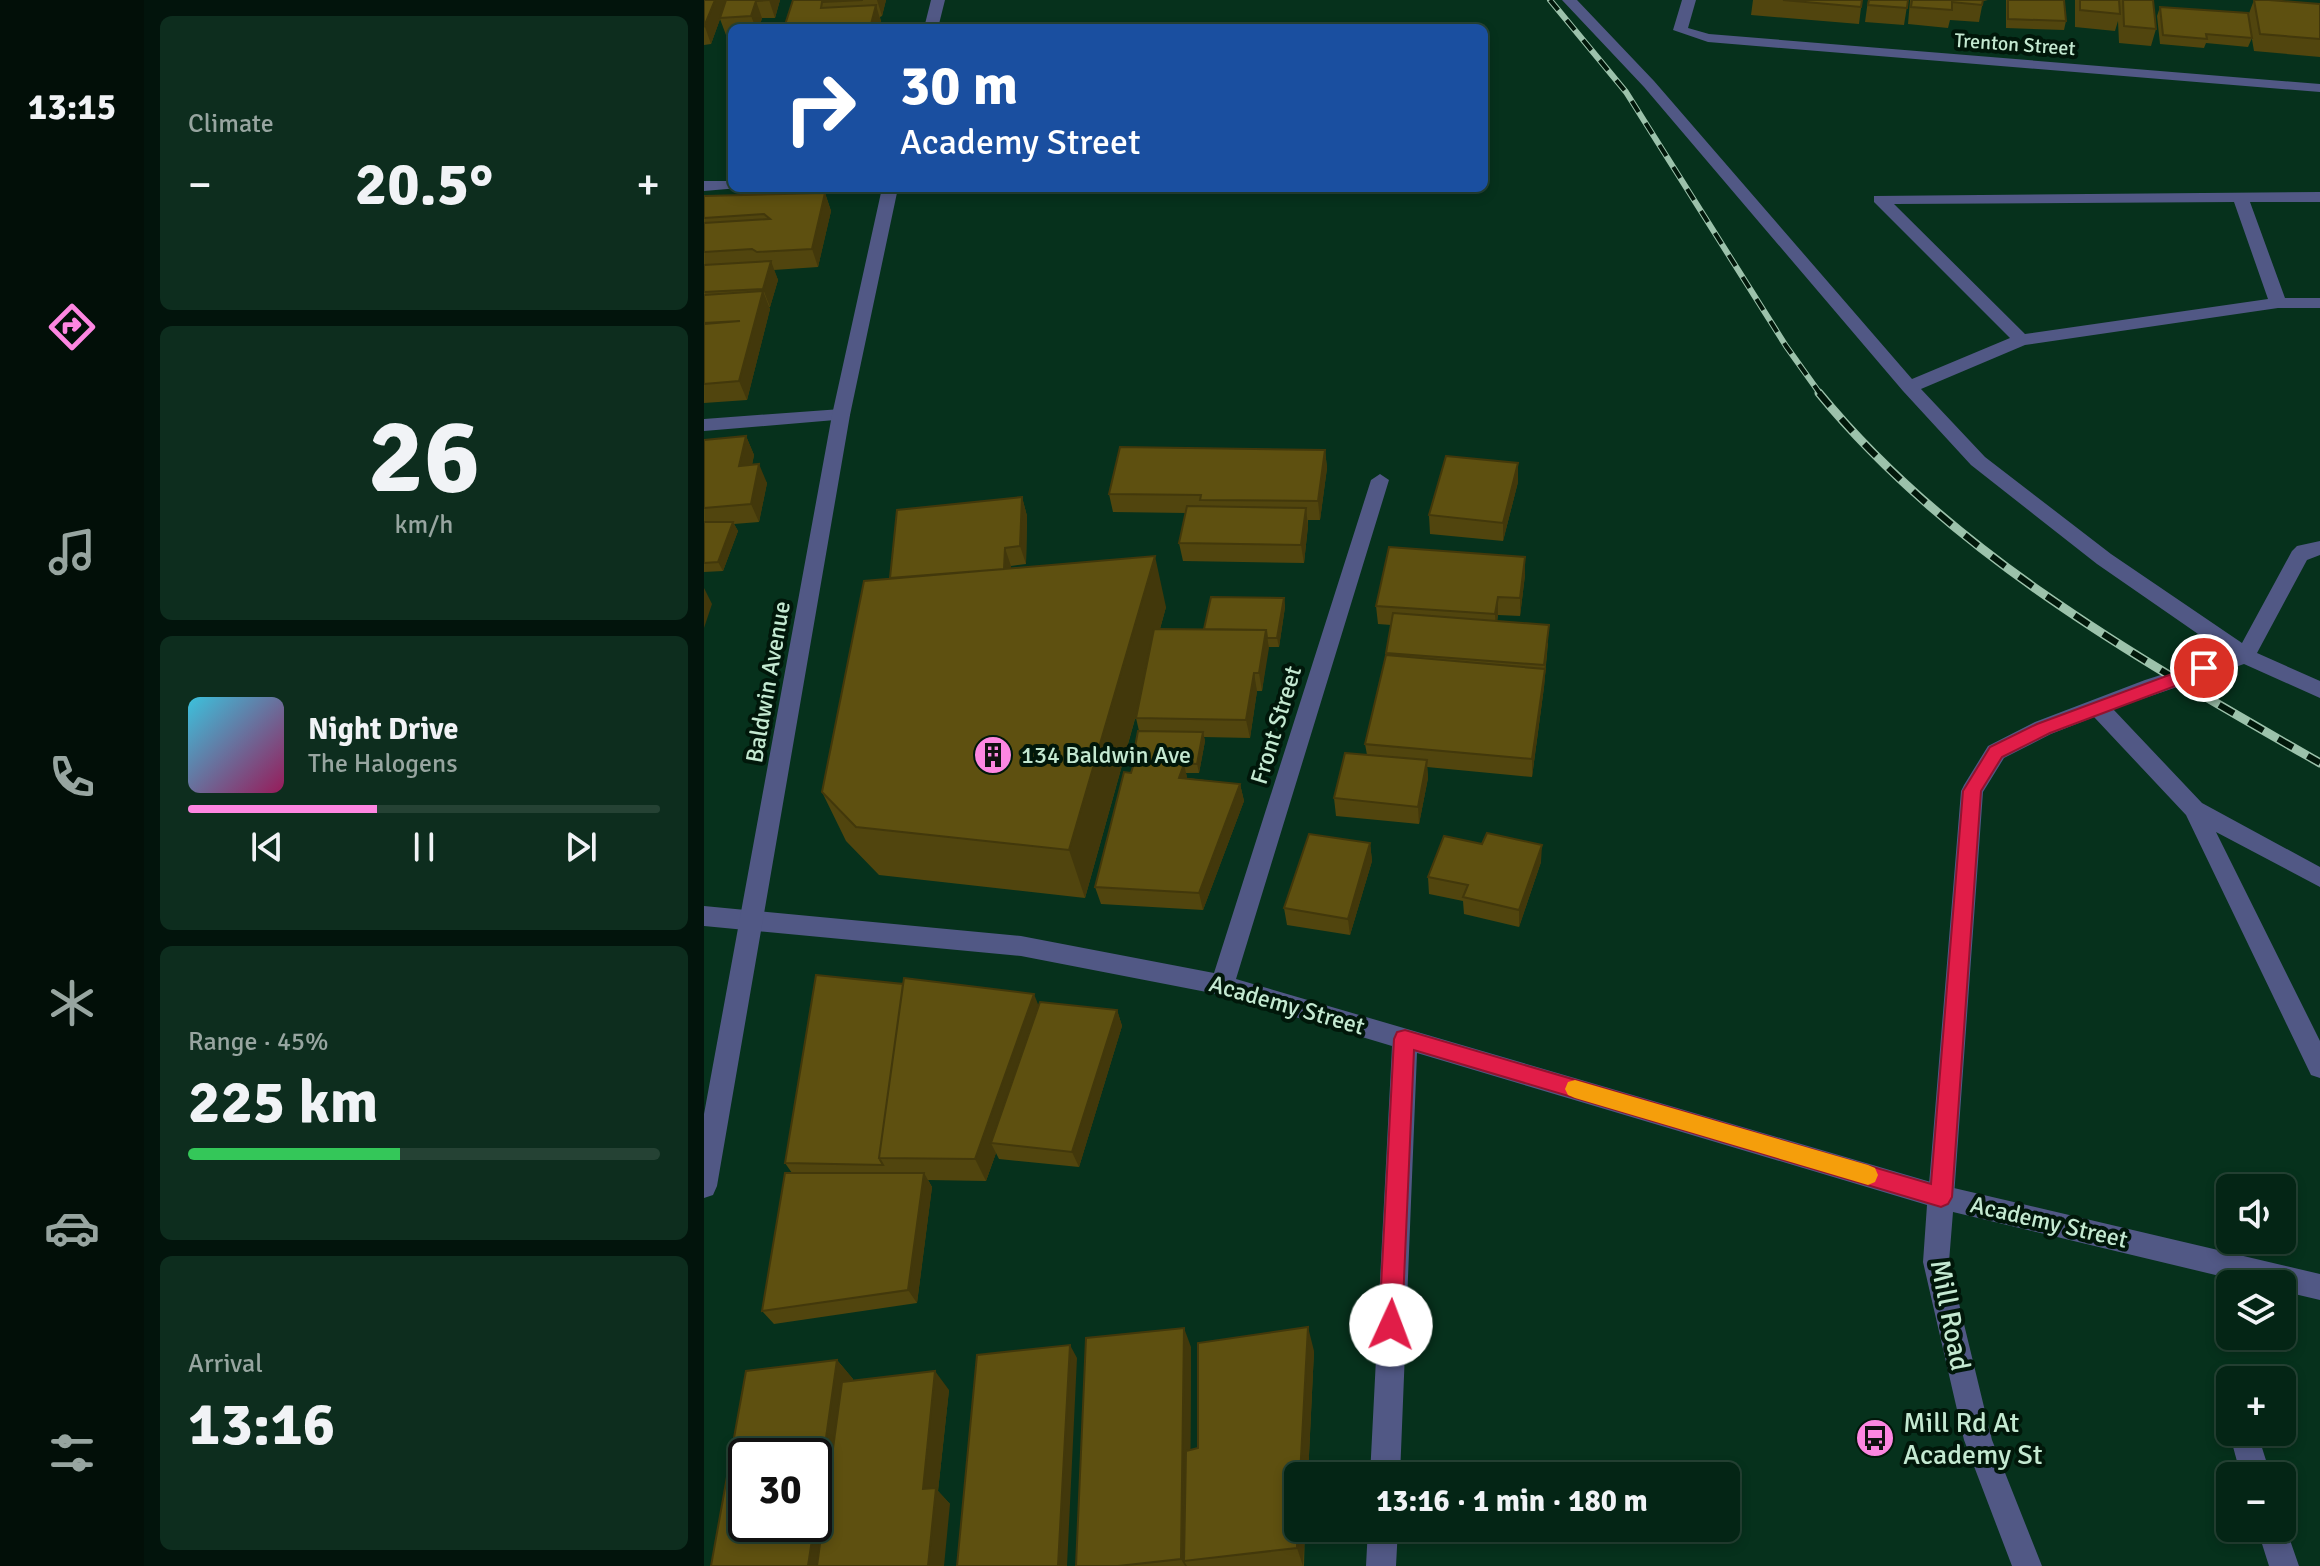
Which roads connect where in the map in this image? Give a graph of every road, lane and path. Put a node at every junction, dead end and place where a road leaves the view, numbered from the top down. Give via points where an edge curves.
1 (938, 0) edge
2 (1569, 0) edge
3 (1689, 0) edge
4 (932, 24) edge
5 (2320, 88) edge
6 (704, 186) edge
7 (728, 186) edge
8 (889, 192) edge
9 (2240, 196) junction
10 (2320, 197) edge
11 (2278, 303) junction
12 (2320, 303) edge
13 (2021, 340) junction
14 (1909, 387) junction
15 (841, 415) junction
16 (704, 425) edge
17 (1380, 480) dead end
18 (2320, 548) edge
19 (2245, 656) junction
20 (2320, 690) edge
21 (2098, 707) junction
22 (2194, 809) junction
23 (2320, 878) edge
24 (704, 916) edge
25 (750, 920) junction
26 (1222, 985) junction
27 (1405, 1039) junction
28 (2320, 1067) edge
29 (704, 1186) edge
30 (1941, 1197) junction
31 (2320, 1287) edge
32 (1386, 1462) edge
33 (1382, 1542) edge
34 (2276, 1542) edge
35 (1381, 1566) edge
36 (2027, 1566) edge
37 (2284, 1566) edge

1 - 4 street
2 - 14 street via 1649,84
3 - 5 street, Trenton Street via 1680,30 1708,38
6 - 7 street
8 - 15 street, Baldwin Avenue
9 - 10 street
9 - 11 street
9 - 13 street via 1880,199
11 - 12 street
11 - 13 street
13 - 14 street
14 - 19 street via 1978,461 2104,559
15 - 16 street
15 - 25 street, Baldwin Avenue
17 - 26 street, Front Street
18 - 19 street via 2299,556
19 - 20 street
19 - 21 street, Mill Road
21 - 22 street
21 - 30 street, Mill Road via 1996,752 1972,791
22 - 23 street
22 - 28 street
24 - 25 street, Academy Street
25 - 26 street, Academy Street via 1021,946
25 - 29 street, Baldwin Avenue
26 - 27 street, Academy Street
27 - 30 street, Academy Street
27 - 32 street
30 - 31 street, Academy Street
30 - 36 street, Mill Road via 1939,1277 1978,1440
33 - 35 street
34 - 37 street

